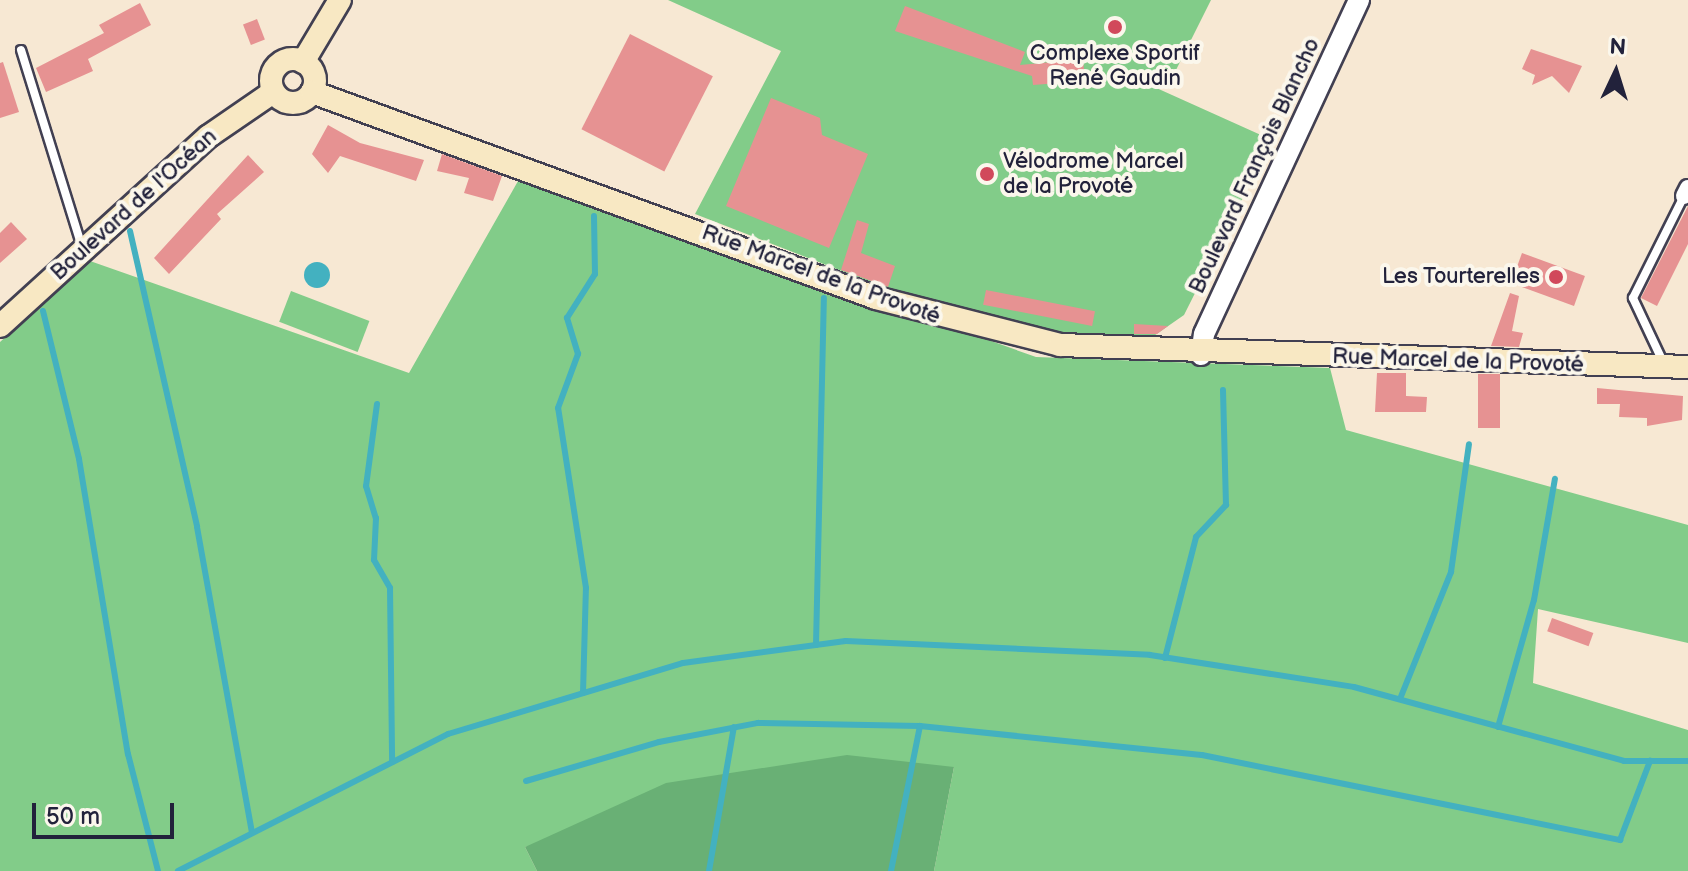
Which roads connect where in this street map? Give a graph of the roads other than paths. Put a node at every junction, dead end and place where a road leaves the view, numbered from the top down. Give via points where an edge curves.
1 (340, 0) edge
2 (1359, 0) edge
3 (21, 50) dead end
4 (303, 62) junction
5 (273, 92) junction
6 (312, 92) junction
7 (1686, 192) edge
8 (84, 251) junction
9 (0, 326) edge
10 (1201, 355) junction
11 (1677, 367) edge

1 - 4 main road
2 - 10 street, Boulevard François Blancho via 1204,334
3 - 8 lane
4 - 5 main road via 277,65
4 - 6 main road via 315,79
5 - 6 main road via 293,103
5 - 8 main road, Boulevard de l'Océan via 209,136
6 - 10 main road, Rue Marcel de la Provoté via 924,314 1060,345
7 - 11 lane via 1633,298
8 - 9 main road, Boulevard de l'Océan
10 - 11 main road, Rue Marcel de la Provoté

